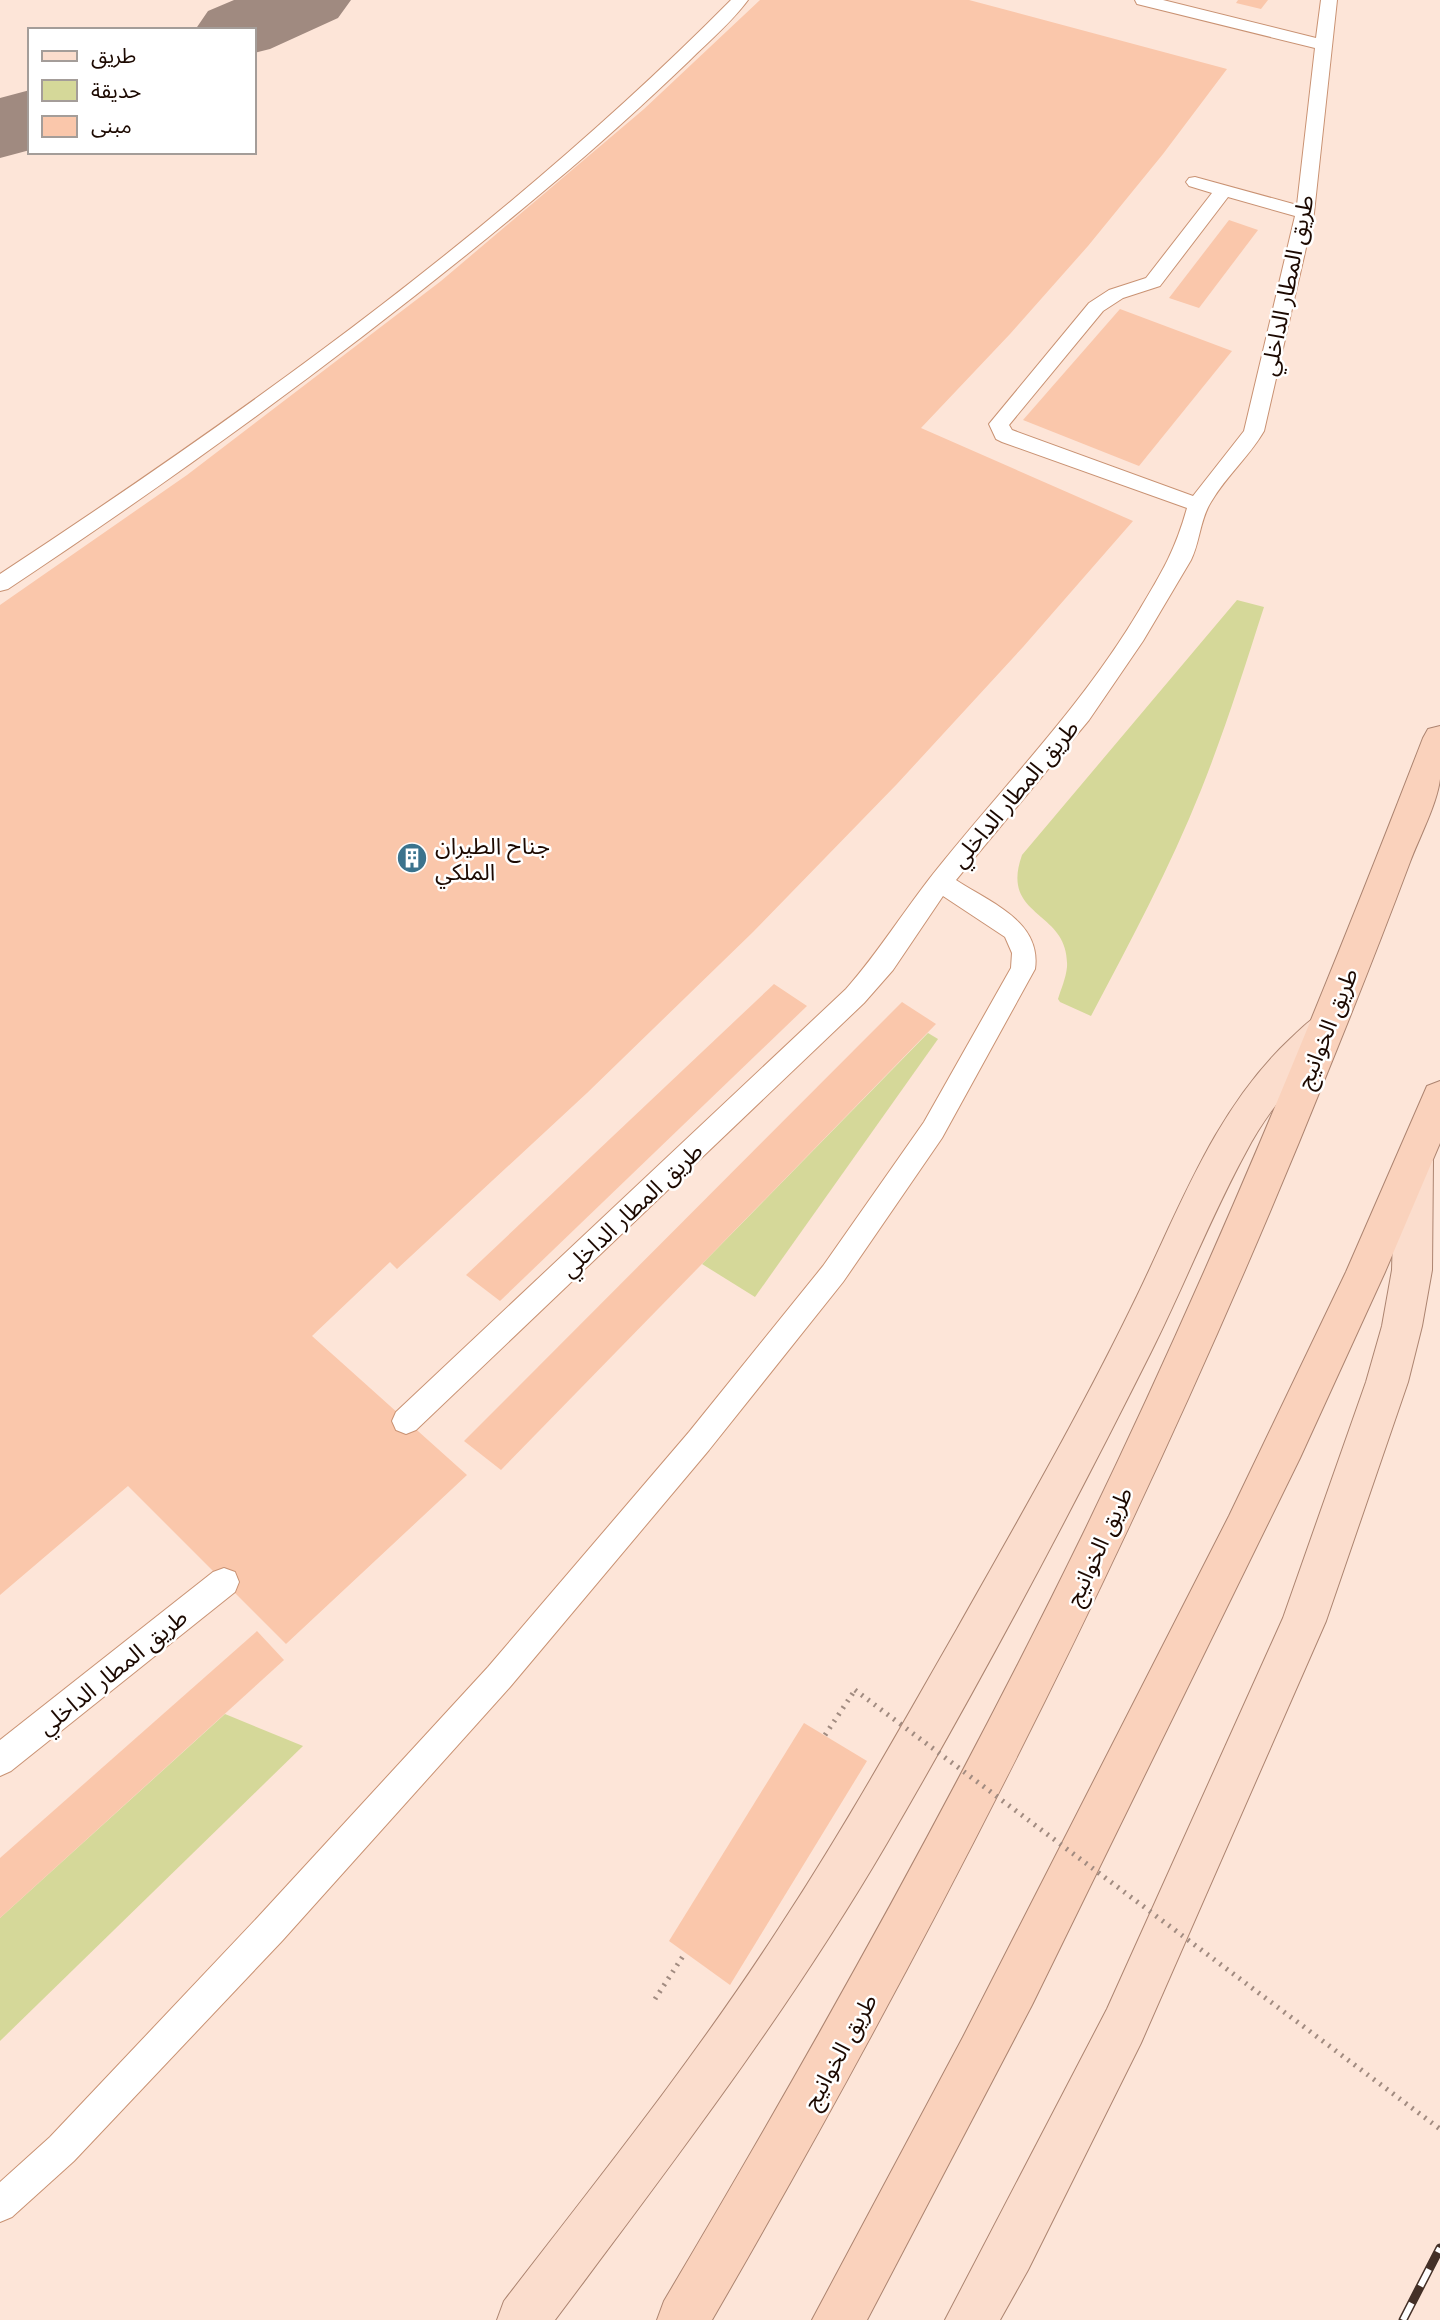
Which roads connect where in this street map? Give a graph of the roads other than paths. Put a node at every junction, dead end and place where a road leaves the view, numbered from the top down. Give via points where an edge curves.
1 (740, 0) edge
2 (1143, 0) edge
3 (1329, 0) edge
4 (1323, 45) junction
5 (1195, 182) dead end
6 (1224, 190) junction
7 (1305, 213) junction
8 (1198, 505) junction
9 (0, 584) edge
10 (1440, 738) edge
11 (940, 882) junction
12 (1327, 1027) junction
13 (1440, 1097) edge
14 (1414, 1161) junction
15 (406, 1421) dead end
16 (224, 1582) dead end
17 (0, 1760) edge
18 (0, 2205) edge
19 (523, 2320) edge
20 (683, 2320) edge
21 (838, 2320) edge
22 (971, 2320) edge

1 - 9 lane via 613,123 462,249 283,387
2 - 4 lane
3 - 4 lane, طريق المطار الداخلي
4 - 7 lane, طريق المطار الداخلي
5 - 6 lane
6 - 7 lane
6 - 8 lane via 1153,282 1116,294 1096,307 999,424 1003,434
7 - 8 lane, طريق المطار الداخلي via 1254,431
8 - 11 lane, طريق المطار الداخلي via 1187,546 1135,636 1081,714
10 - 12 highway, طريق الخوانيج
11 - 15 lane, طريق المطار الداخلي via 884,963 855,996
11 - 18 lane via 1014,930 1025,956 1023,969 933,1130 833,1275 499,1677 270,1929 62,2149
12 - 19 main road via 1259,1098 1232,1140 1055,1497 870,1827 704,2080
12 - 20 highway, طريق الخوانيج via 1193,1340 1092,1560 946,1856 771,2174
13 - 14 highway
14 - 21 highway via 1184,1652 1012,1994
14 - 22 main road via 1412,1270 1402,1326 1304,1620 1124,2026
16 - 17 lane, طريق المطار الداخلي

